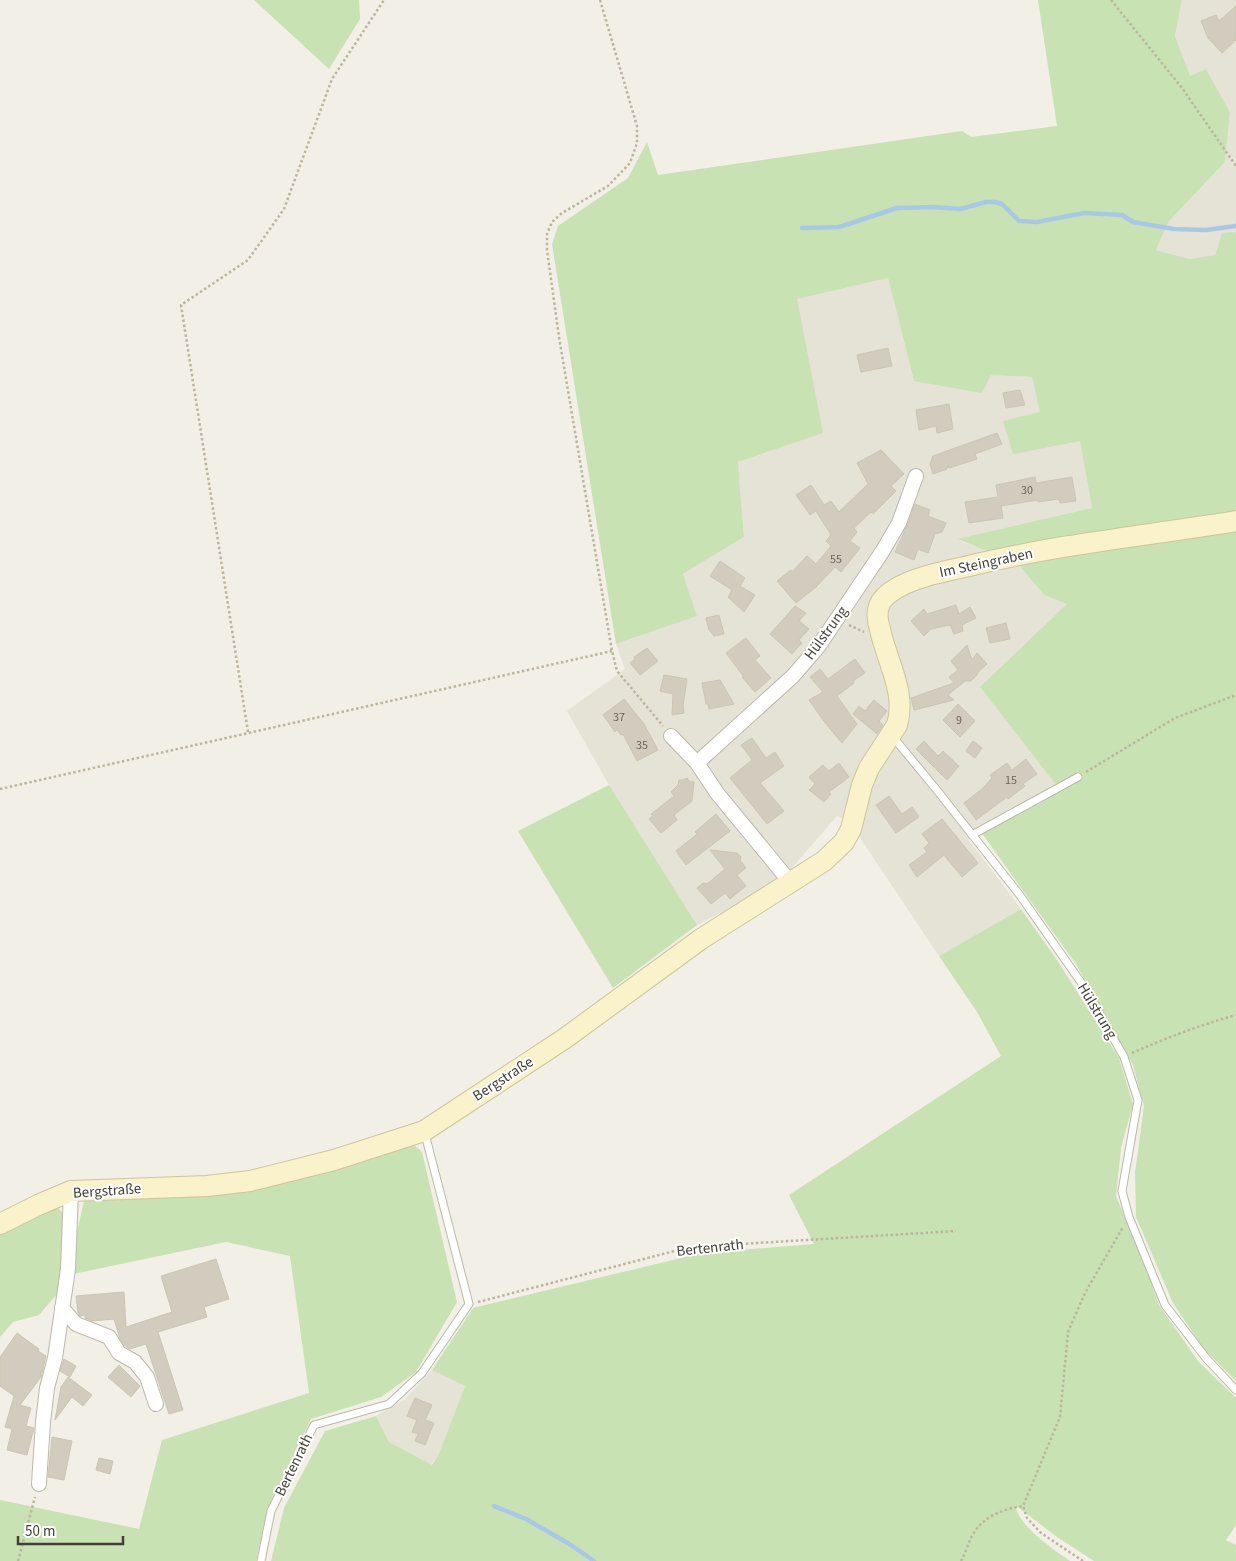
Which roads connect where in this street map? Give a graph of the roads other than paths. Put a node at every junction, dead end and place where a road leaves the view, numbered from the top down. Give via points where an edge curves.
1 (916, 476) dead end
2 (1236, 521) edge
3 (891, 735) junction
4 (671, 736) road end
5 (697, 763) junction
6 (1078, 777) road end
7 (972, 834) junction
8 (791, 883) junction
9 (424, 1131) junction
10 (71, 1192) junction
11 (0, 1224) edge
12 (62, 1308) junction
13 (1236, 1390) edge
14 (156, 1404) dead end
15 (39, 1484) road end
16 (261, 1561) edge

1 - 5 street, Hülstrung via 899,523 818,647 793,676
2 - 3 street, Im Steingraben via 1014,556 922,577 893,590 878,609 882,640 900,702 899,716
3 - 7 lane, Hülstrung
3 - 8 street, Bergstraße via 862,785 851,829 844,842 824,862
4 - 5 street
5 - 8 street via 717,793
6 - 7 lane
7 - 13 lane, Hülstrung via 1019,894 1084,988 1124,1057 1138,1100 1122,1191 1128,1217 1165,1305 1206,1358
8 - 9 street, Bergstraße via 701,939 564,1039
9 - 10 street, Bergstraße via 334,1160 250,1181
9 - 16 lane, Bertenrath via 469,1304 422,1373 389,1404 314,1425 271,1511
10 - 11 street, Bergstraße
10 - 12 street via 68,1269
12 - 14 street via 76,1324 109,1337 119,1353 135,1362 147,1377
12 - 15 street via 47,1388

